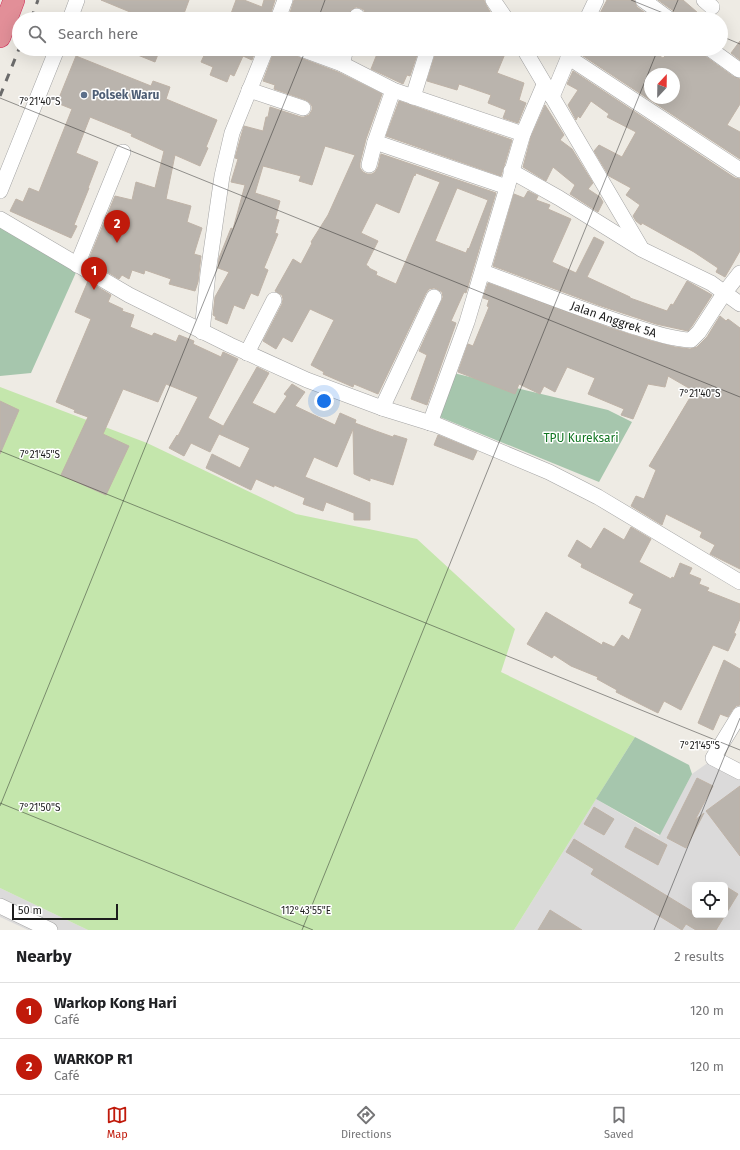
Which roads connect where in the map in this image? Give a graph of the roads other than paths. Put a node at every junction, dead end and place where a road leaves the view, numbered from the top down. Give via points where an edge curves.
1 (14, 0) edge
2 (77, 0) edge
3 (285, 0) edge
4 (493, 0) edge
5 (596, 0) edge
6 (643, 0) edge
7 (73, 12) edge
8 (281, 12) edge
9 (501, 12) edge
10 (590, 12) edge
11 (659, 12) edge
12 (0, 37) edge
13 (55, 56) edge
14 (263, 56) edge
15 (320, 56) edge
16 (344, 56) edge
17 (426, 56) edge
18 (528, 56) edge
19 (568, 56) edge
20 (574, 56) edge
21 (720, 56) edge
22 (342, 64) junction
23 (739, 70) dead end
24 (250, 90) junction
25 (393, 90) junction
26 (548, 91) junction
27 (413, 97) junction
28 (303, 108) dead end
29 (523, 134) junction
30 (375, 142) junction
31 (123, 152) dead end
32 (369, 164) dead end
33 (740, 170) edge
34 (511, 171) junction
35 (507, 187) junction
36 (0, 191) edge
37 (0, 218) edge
38 (641, 249) junction
39 (79, 261) junction
40 (483, 272) junction
41 (740, 273) edge
42 (725, 292) junction
43 (434, 297) dead end
44 (274, 300) dead end
45 (740, 304) edge
46 (202, 327) junction
47 (249, 348) junction
48 (383, 406) junction
49 (430, 423) junction
50 (740, 582) edge
51 (740, 714) edge
52 (740, 772) edge
53 (0, 906) edge
54 (50, 930) edge

1 - 12 highway
2 - 7 street
3 - 8 street
4 - 9 street
5 - 10 street
6 - 11 street
13 - 36 street
14 - 24 street
15 - 22 street
16 - 22 street
17 - 27 street
18 - 26 street
19 - 26 street
20 - 33 street
21 - 23 street
22 - 25 street
24 - 28 street
24 - 46 street via 232,133 222,176
25 - 27 street
25 - 30 street
26 - 29 street
26 - 38 street
27 - 29 street
29 - 34 street
30 - 32 street
30 - 35 street
31 - 39 street
34 - 35 street
34 - 38 street
35 - 40 street
37 - 39 street
38 - 42 street via 711,282
39 - 46 street via 129,295
40 - 42 street, Jalan Anggrek 5A via 604,317 683,340 695,337
40 - 49 street via 468,322
41 - 42 street, Jalan Anggrek 5A
42 - 45 street
43 - 48 street
44 - 47 street
46 - 47 street
47 - 48 street via 307,380
48 - 49 street
49 - 50 street via 549,472 598,497
51 - 52 street via 713,758
53 - 54 street

